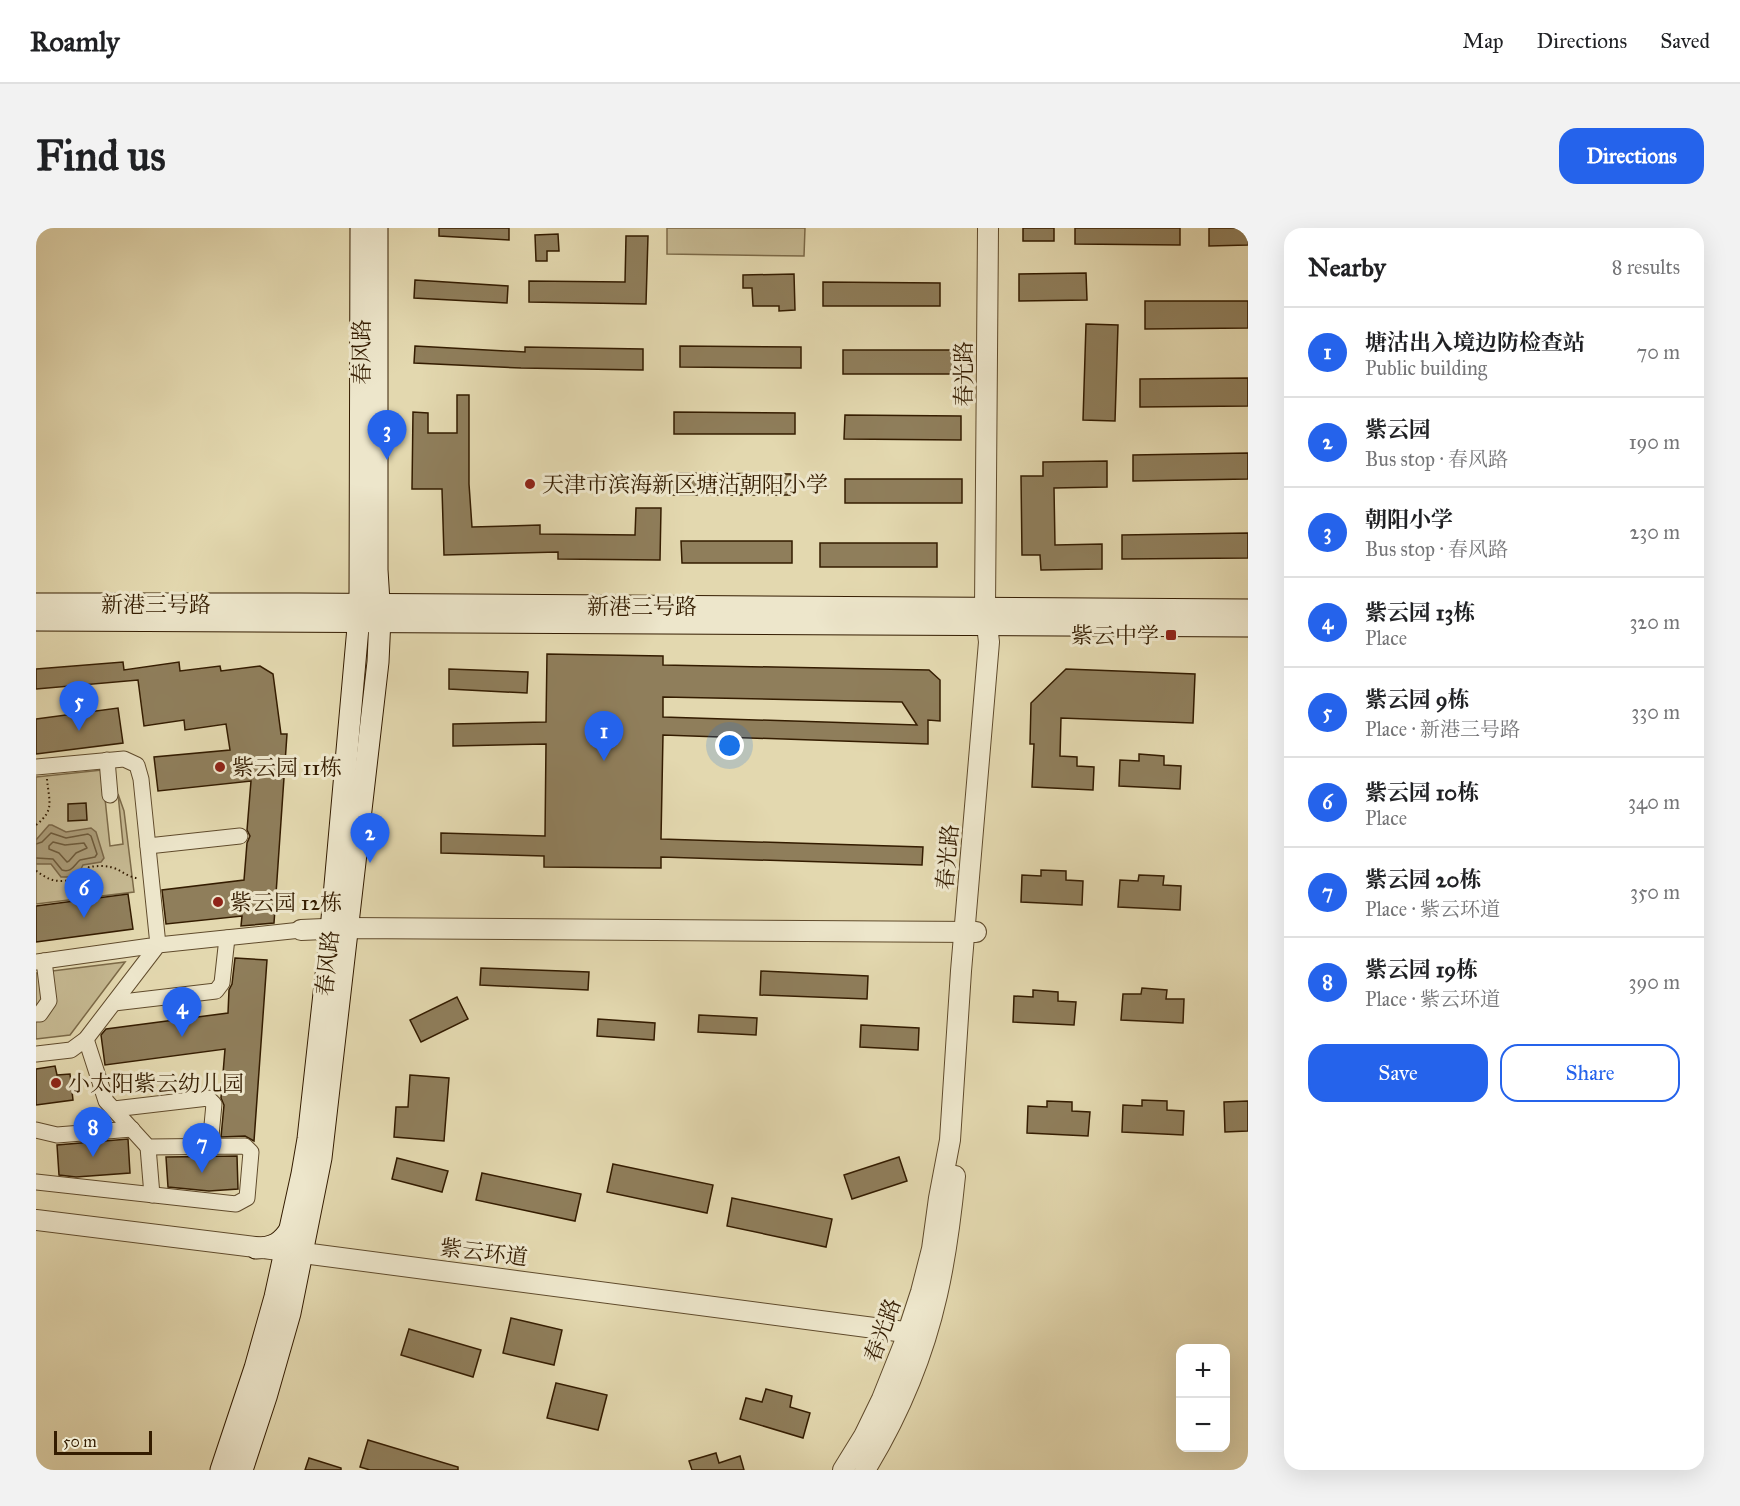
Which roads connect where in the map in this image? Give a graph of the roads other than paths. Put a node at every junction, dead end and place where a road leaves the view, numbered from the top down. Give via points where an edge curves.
1 (361, 228) edge
2 (378, 228) edge
3 (988, 228) edge
4 (997, 228) edge
5 (369, 570) junction
6 (36, 604) edge
7 (1248, 610) edge
8 (325, 613) junction
9 (370, 614) junction
10 (424, 614) junction
11 (992, 617) junction
12 (36, 620) edge
13 (1248, 626) edge
14 (378, 662) junction
15 (107, 760) junction
16 (41, 771) edge
17 (110, 795) dead end
18 (240, 836) dead end
19 (148, 846) junction
20 (339, 929) junction
21 (301, 930) joint
22 (971, 931) junction
23 (228, 938) junction
24 (158, 945) junction
25 (40, 961) edge
26 (114, 1003) junction
27 (36, 1014) edge
28 (86, 1039) junction
29 (36, 1054) edge
30 (114, 1109) junction
31 (132, 1129) junction
32 (36, 1130) edge
33 (210, 1146) junction
34 (148, 1147) junction
35 (36, 1182) edge
36 (152, 1195) junction
37 (36, 1220) edge
38 (299, 1228) junction
39 (36, 1233) edge
40 (253, 1253) junction
41 (291, 1257) junction
42 (915, 1340) junction
43 (221, 1470) edge
44 (242, 1470) edge
45 (843, 1470) edge
46 (865, 1470) edge

1 - 5 main road, 春风路
2 - 5 main road, 春风路
3 - 11 street, 春光路
4 - 11 street, 春光路
5 - 8 main road via 349,595
5 - 9 main road, 春风路
6 - 8 main road, 新港三号路
7 - 11 main road, 新港三号路
8 - 9 main road, 新港三号路
8 - 12 main road, 新港三号路
9 - 10 main road, 新港三号路
9 - 14 main road, 春风路
9 - 20 main road, 春风路 via 356,662
10 - 11 main road, 新港三号路
10 - 14 main road via 389,634
11 - 13 main road, 新港三号路
11 - 22 street, 春光路
14 - 20 main road, 春风路
15 - 16 street
15 - 17 street
15 - 19 street via 124,759 136,765
18 - 19 street
19 - 24 street
20 - 21 street
20 - 22 street
20 - 38 main road, 春风路
21 - 23 street
22 - 42 street, 春光路 via 952,1201 937,1295
23 - 24 street
23 - 26 street via 222,982 216,991
24 - 25 street
24 - 26 street
25 - 27 street via 49,1001
26 - 28 street
28 - 29 street via 71,1050
28 - 30 street via 106,1101
30 - 31 street
30 - 33 street via 208,1098 214,1104
31 - 32 street via 57,1135
31 - 34 street
33 - 34 street
33 - 36 street via 245,1146 251,1152 247,1198 236,1204
34 - 36 street
35 - 36 street
37 - 40 street, 紫云环道
38 - 40 main road via 278,1244
38 - 41 main road, 春风路
39 - 40 street, 紫云环道
40 - 41 street, 紫云环道
41 - 42 street, 紫云环道
41 - 43 main road, 春风路
41 - 44 main road, 春风路 via 290,1313
42 - 45 street, 春光路
42 - 46 street, 春光路 via 902,1403

